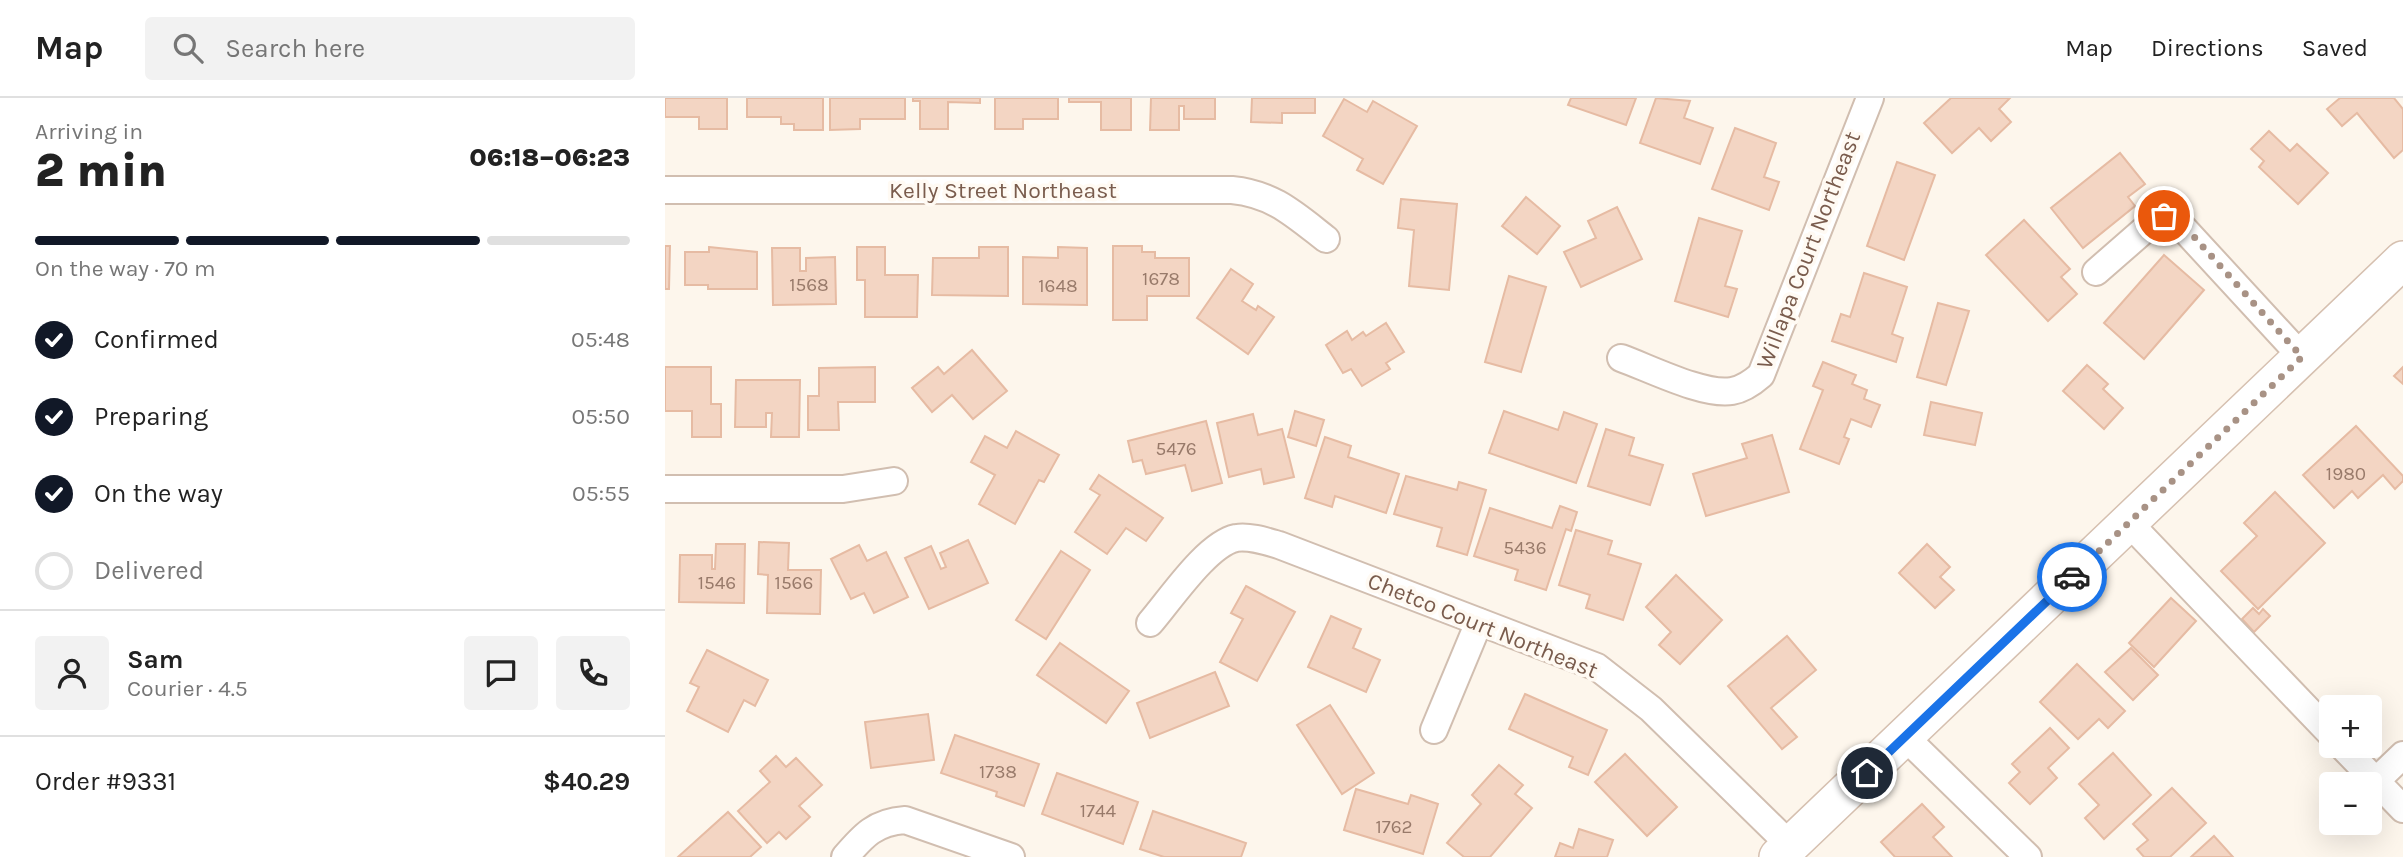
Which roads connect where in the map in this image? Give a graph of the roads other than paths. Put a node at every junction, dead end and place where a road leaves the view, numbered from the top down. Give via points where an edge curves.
1 (1860, 100) edge
2 (665, 190) edge
3 (1326, 239) dead end
4 (2403, 260) edge
5 (2096, 272) dead end
6 (2302, 357) junction
7 (1621, 358) dead end
8 (894, 481) dead end
9 (665, 489) edge
10 (2129, 523) junction
11 (1479, 622) junction
12 (1150, 623) dead end
13 (2319, 721) edge
14 (1434, 730) dead end
15 (1905, 737) junction
16 (2403, 755) edge
17 (2354, 758) edge
18 (2367, 772) edge
19 (2382, 775) edge
20 (2382, 787) edge
21 (2403, 809) edge
22 (1784, 851) edge
23 (845, 857) edge
24 (1011, 857) edge
25 (2028, 857) edge

1 - 7 street, Willapa Court Northeast via 1761,375 1732,391 1710,390
2 - 3 street, Kelly Street Northeast via 1232,190 1258,192
4 - 6 main road
5 - 6 street via 2159,217 2172,216
6 - 10 main road
8 - 9 street via 843,489
10 - 13 street
10 - 15 main road
11 - 12 street, Chetco Court Northeast via 1279,545 1235,538 1216,547
11 - 14 street
11 - 22 street, Chetco Court Northeast via 1597,667 1630,690
15 - 22 main road
15 - 25 street
16 - 19 street
17 - 18 street
20 - 21 street
23 - 24 street via 868,830 905,820

